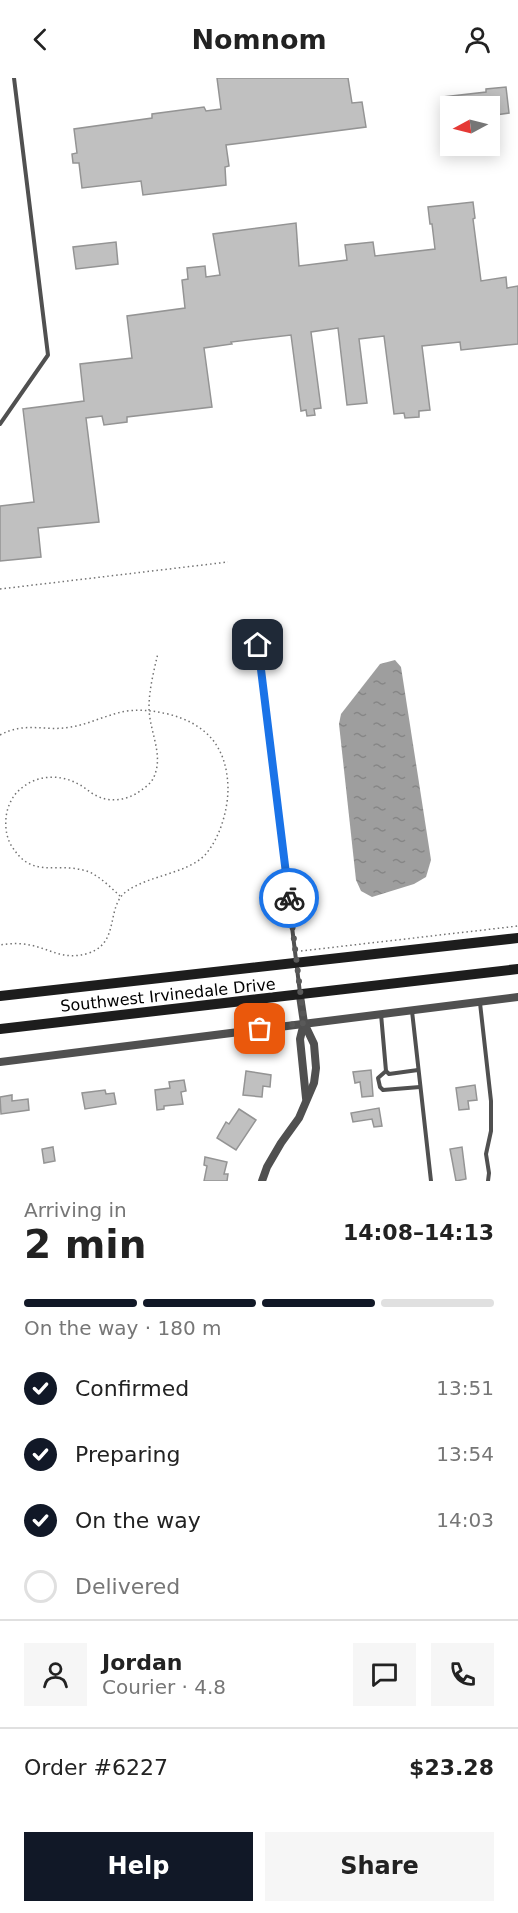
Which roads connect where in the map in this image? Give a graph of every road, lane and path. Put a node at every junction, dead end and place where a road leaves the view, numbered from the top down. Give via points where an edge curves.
1 (14, 78) edge
2 (0, 424) edge
3 (228, 562) dead end
4 (0, 589) edge
5 (258, 645) dead end
6 (158, 654) dead end
7 (149, 710) junction
8 (0, 735) edge
9 (121, 896) junction
10 (518, 926) edge
11 (518, 938) edge
12 (0, 945) edge
13 (310, 950) dead end
14 (296, 962) junction
15 (518, 969) edge
16 (0, 996) edge
17 (300, 996) junction
18 (518, 997) edge
19 (480, 1002) junction
20 (412, 1010) junction
21 (381, 1014) junction
22 (304, 1023) junction
23 (0, 1029) edge
24 (0, 1062) edge
25 (418, 1070) junction
26 (386, 1071) junction
27 (420, 1087) junction
28 (306, 1099) junction
29 (262, 1181) edge
30 (431, 1181) edge
31 (488, 1181) edge

1 - 2 lane via 48,355
3 - 4 path
5 - 14 lane
6 - 7 path
7 - 8 path via 120,713 63,728 20,727
7 - 9 path via 188,720 208,733 225,763 227,803 217,835 200,860 145,880
7 - 9 path via 158,755 155,774 151,782 132,796 111,800 98,797 73,781 40,777 19,790 9,803 6,827 18,855 33,866 92,873
9 - 12 path via 108,938 91,952 71,956 22,943
10 - 13 path
11 - 14 main road, Southwest Irvinedale Drive
14 - 16 main road, Southwest Irvinedale Drive
14 - 17 lane
15 - 17 main road, Southwest Irvinedale Drive
17 - 22 street
17 - 23 main road, Southwest Irvinedale Drive
18 - 19 street
19 - 20 street
19 - 31 lane via 491,1101 486,1154
20 - 21 street
20 - 25 lane
21 - 22 street
21 - 26 lane
22 - 24 street
22 - 28 street via 300,1039
22 - 28 street via 314,1044 316,1068
25 - 26 lane via 389,1074
25 - 27 lane
26 - 27 lane via 378,1078 383,1090
27 - 30 lane
28 - 29 street

